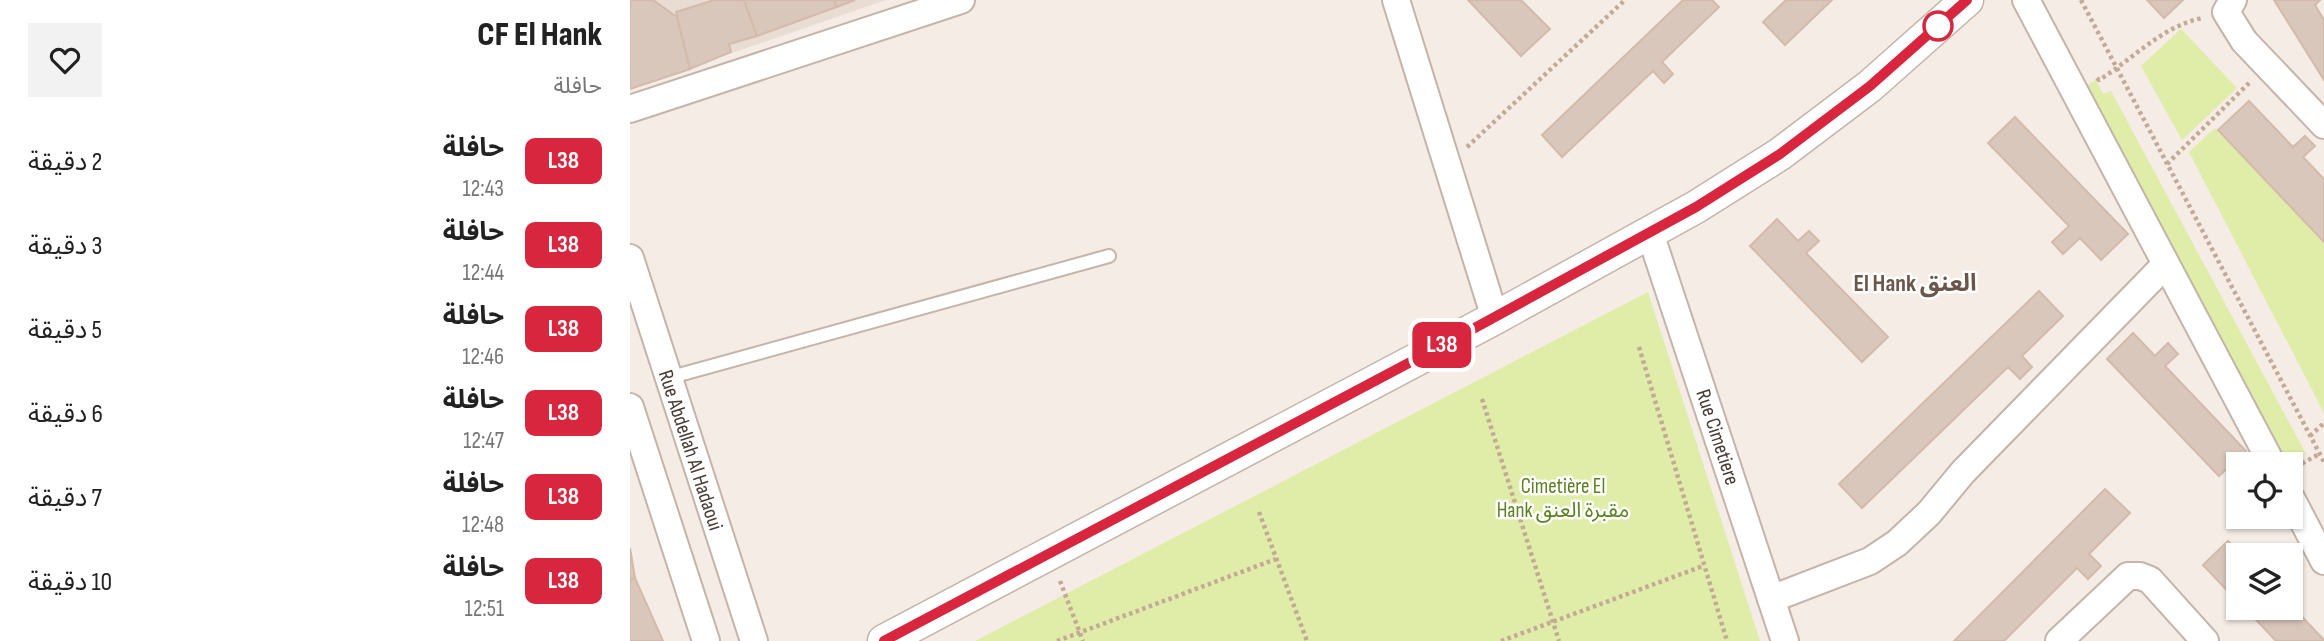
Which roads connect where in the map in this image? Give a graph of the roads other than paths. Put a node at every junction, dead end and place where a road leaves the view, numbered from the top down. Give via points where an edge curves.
1 (961, 0) edge
2 (1396, 0) edge
3 (1967, 0) edge
4 (2026, 0) edge
5 (2229, 6) edge
6 (630, 108) edge
7 (2324, 125) edge
8 (1650, 233) junction
9 (1109, 256) dead end
10 (630, 258) edge
11 (2165, 265) junction
12 (1495, 317) junction
13 (668, 378) junction
14 (630, 407) edge
15 (2266, 452) edge
16 (637, 453) edge
17 (2303, 521) edge
18 (2324, 561) edge
19 (1771, 599) junction
20 (706, 641) edge
21 (754, 641) edge
22 (884, 641) edge
23 (1785, 641) edge
24 (2059, 641) edge
25 (2205, 641) edge

1 - 6 street
2 - 12 street
3 - 8 street via 1870,86 1780,154
4 - 11 street
5 - 7 street via 2244,41
8 - 12 street
8 - 19 street, Rue Cimetiere
9 - 13 lane
10 - 13 street, Rue Abdellah Al Hadaoui
11 - 15 street
11 - 19 street via 1897,543 1870,561
12 - 22 street
13 - 21 street, Rue Abdellah Al Hadaoui
14 - 16 street
16 - 20 street
17 - 18 street
19 - 23 street, Rue Cimetiere
24 - 25 street via 2118,583 2128,576 2140,576 2150,580

